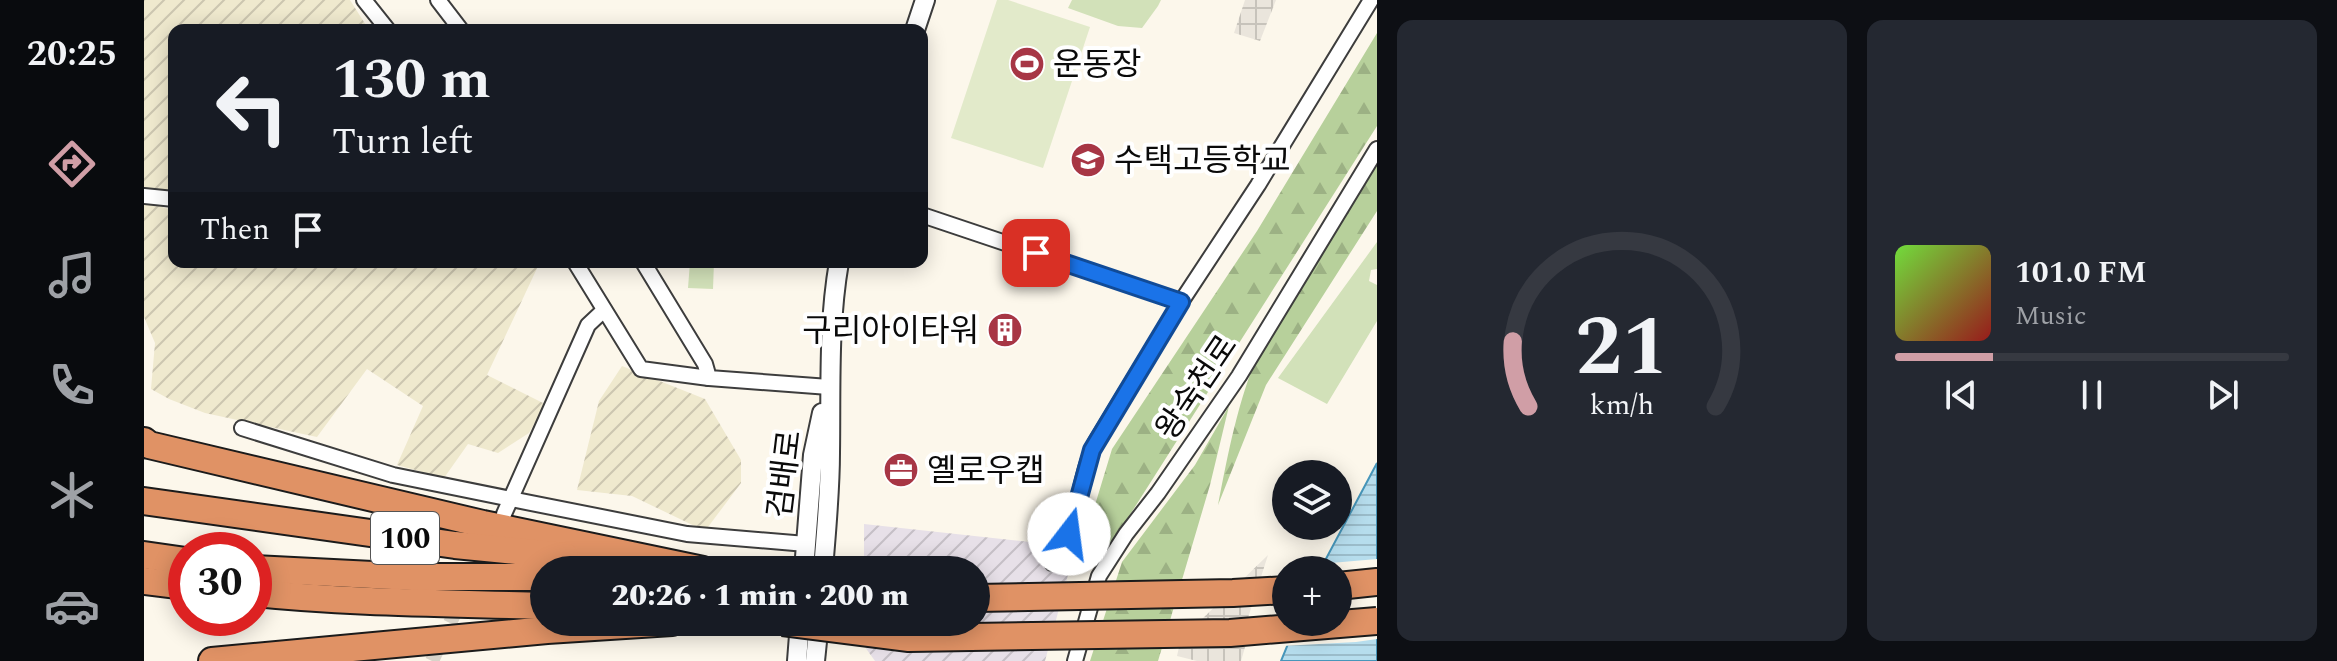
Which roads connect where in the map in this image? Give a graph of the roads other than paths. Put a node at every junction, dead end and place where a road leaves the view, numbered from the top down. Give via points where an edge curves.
1 (364, 0) edge
2 (438, 0) edge
3 (925, 0) edge
4 (1371, 0) edge
5 (383, 24) edge
6 (456, 24) edge
7 (917, 24) edge
8 (1377, 149) edge
9 (144, 196) edge
10 (168, 198) edge
11 (928, 217) edge
12 (579, 268) edge
13 (647, 268) edge
14 (838, 268) edge
15 (1181, 302) junction
16 (604, 310) junction
17 (709, 378) junction
18 (829, 387) junction
19 (242, 428) dead end
20 (144, 441) edge
21 (511, 499) junction
22 (144, 501) edge
23 (504, 514) dead end
24 (806, 544) junction
25 (144, 555) edge
26 (563, 556) edge
27 (636, 556) edge
28 (805, 556) edge
29 (824, 556) edge
30 (168, 558) edge
31 (1052, 563) dead end
32 (272, 570) edge
33 (530, 577) edge
34 (144, 581) edge
35 (1377, 582) edge
36 (168, 584) edge
37 (1352, 585) edge
38 (1272, 591) edge
39 (272, 594) edge
40 (990, 598) edge
41 (530, 606) edge
42 (1377, 621) edge
43 (530, 632) edge
44 (799, 636) edge
45 (818, 636) edge
46 (893, 636) edge
47 (212, 661) edge
48 (797, 661) edge
49 (815, 661) edge
50 (1075, 661) edge

1 - 5 street
2 - 6 street
3 - 7 street
4 - 15 street
8 - 50 street, 왕숙천로 via 1239,376 1099,576
9 - 10 street
11 - 15 street
12 - 16 street
13 - 17 street
14 - 18 street, 검배로
15 - 31 street via 1092,450 1069,534
16 - 17 street via 641,369
16 - 21 street via 588,325
17 - 18 street
18 - 24 street, 검배로 via 813,455
18 - 29 street, 검배로
19 - 21 street via 393,475
20 - 27 highway
21 - 23 street
21 - 24 street via 687,534
22 - 26 highway, 100
24 - 28 street, 검배로
25 - 30 highway
32 - 33 highway, 100
34 - 36 highway
35 - 37 highway
38 - 40 highway, bridge
39 - 41 highway, 100
42 - 46 highway, bridge via 1230,633
43 - 47 highway
44 - 48 street
45 - 49 street

